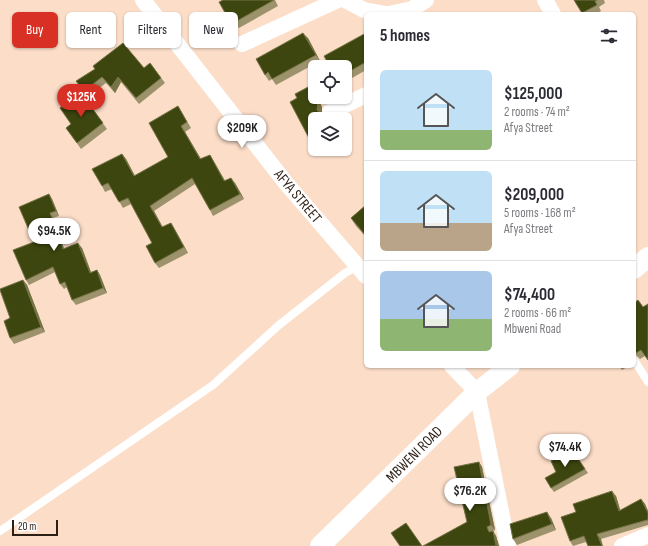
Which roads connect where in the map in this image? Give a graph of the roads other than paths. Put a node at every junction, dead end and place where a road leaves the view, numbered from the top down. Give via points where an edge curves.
1 (143, 0) edge
2 (338, 0) edge
3 (345, 0) edge
4 (426, 0) edge
5 (545, 0) edge
6 (376, 12) edge
7 (397, 12) edge
8 (552, 12) edge
9 (242, 44) dead end
10 (364, 96) edge
11 (330, 112) dead end
12 (648, 257) edge
13 (636, 267) edge
14 (362, 271) edge
15 (636, 363) edge
16 (454, 368) edge
17 (507, 368) edge
18 (648, 382) edge
19 (477, 392) junction
20 (0, 531) edge
21 (648, 535) edge
22 (320, 546) edge
23 (508, 546) edge
24 (622, 546) edge

1 - 14 street, AFYA STREET via 285,182
2 - 9 street
3 - 6 street via 364,10
4 - 7 street via 412,9
5 - 8 street
10 - 11 street
12 - 13 street
14 - 20 lane via 345,273 213,384
15 - 18 lane
16 - 19 street
17 - 19 street, MBWENI ROAD
19 - 22 street, MBWENI ROAD
19 - 23 street
21 - 24 street

